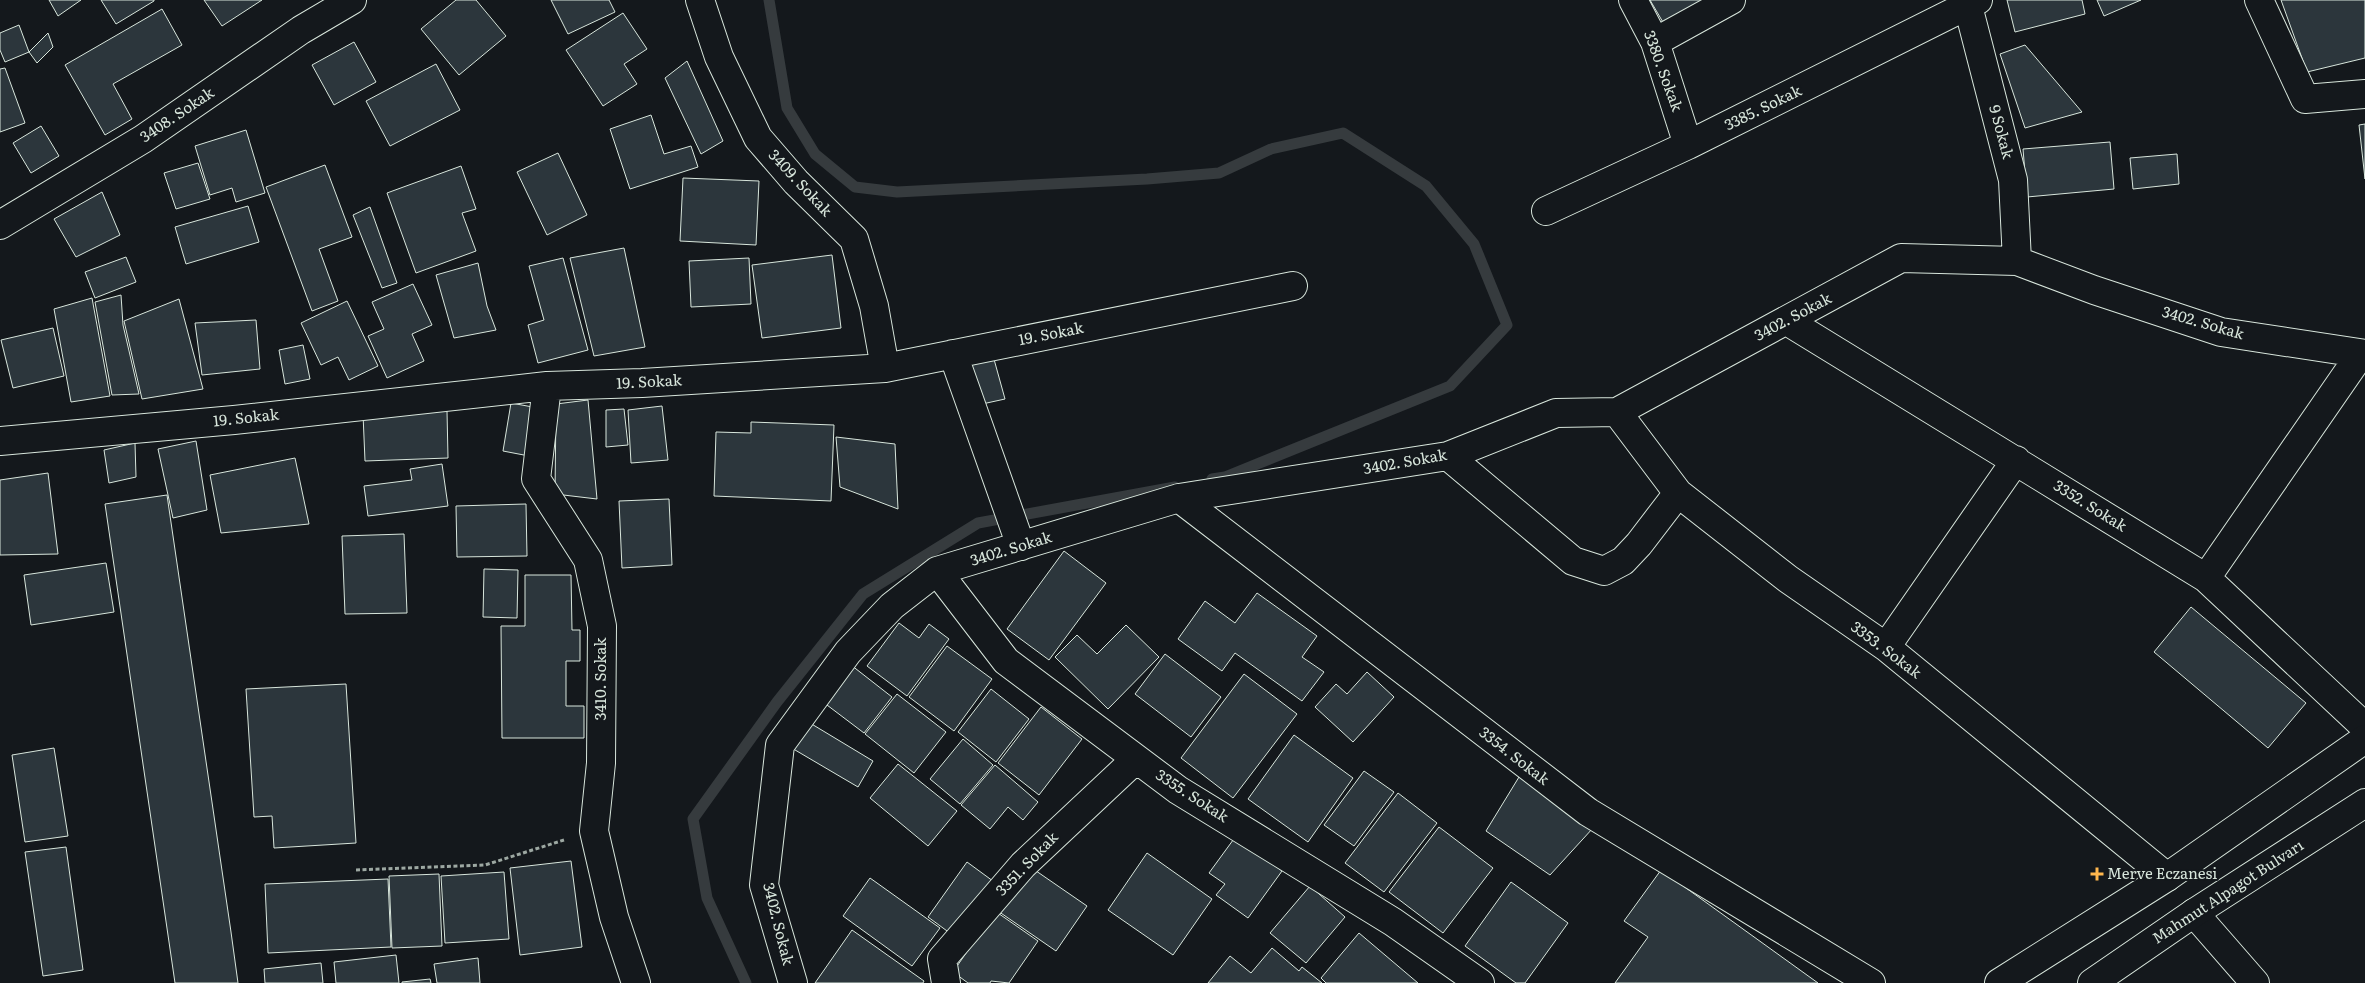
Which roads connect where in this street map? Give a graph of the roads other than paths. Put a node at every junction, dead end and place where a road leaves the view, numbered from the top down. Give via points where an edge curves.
1 (352, 0) edge
2 (700, 0) edge
3 (1633, 0) edge
4 (1731, 0) edge
5 (2259, 0) edge
6 (1973, 3) edge
7 (1656, 42) junction
8 (2365, 94) edge
9 (1688, 145) junction
10 (1546, 211) dead end
11 (0, 226) edge
12 (2017, 261) junction
13 (1293, 286) dead end
14 (1787, 321) junction
15 (953, 354) junction
16 (2362, 355) edge
17 (885, 368) junction
18 (547, 386) junction
19 (1617, 412) junction
20 (0, 441) edge
21 (1448, 456) junction
22 (2016, 460) junction
23 (1678, 492) junction
24 (1179, 498) junction
25 (1017, 535) junction
26 (937, 571) junction
27 (2206, 578) junction
28 (1886, 647) junction
29 (2365, 727) edge
30 (2365, 739) edge
31 (1136, 758) junction
32 (2365, 802) edge
33 (2167, 877) junction
34 (2194, 912) junction
35 (636, 983) edge
36 (793, 983) edge
37 (946, 983) edge
38 (1480, 983) edge
39 (1871, 983) edge
40 (1999, 983) edge
41 (2092, 983) edge
42 (2255, 983) edge

1 - 11 street, 3408. Sokak via 301,30 143,139
2 - 17 street, 3409. Sokak via 719,57 758,138 796,182 854,239 874,306
3 - 7 street, 3380. Sokak
4 - 7 street
5 - 8 street via 2305,99
6 - 9 street, 3385. Sokak
6 - 12 street, 9 Sokak via 2013,180
7 - 9 street, 3380. Sokak
9 - 10 street, 3385. Sokak
12 - 14 street, 3402. Sokak via 1901,258
12 - 16 street, 3402. Sokak via 2221,332
13 - 15 street, 19. Sokak
14 - 19 street, 3402. Sokak
14 - 22 street, 3352. Sokak
15 - 17 street, 19. Sokak
15 - 25 street
16 - 27 street
17 - 18 street, 19. Sokak
18 - 20 street, 19. Sokak via 234,420
18 - 35 street, 3410. Sokak via 536,478 588,560 602,626 601,763 594,831 614,917
19 - 21 street, 3402. Sokak via 1556,414
19 - 23 street, 3353. Sokak
21 - 23 street via 1573,560 1604,571 1623,561 1639,544
21 - 24 street, 3402. Sokak
22 - 27 street, 3352. Sokak
22 - 28 street
23 - 28 street, 3353. Sokak via 1788,579
24 - 25 street, 3402. Sokak
24 - 39 street, 3354. Sokak via 1588,812
25 - 26 street, 3402. Sokak
26 - 31 street, 3355. Sokak via 1006,661
26 - 36 street, 3402. Sokak via 892,606 848,652 780,745 764,885
27 - 29 street, 3352. Sokak
28 - 33 street, 3353. Sokak
30 - 33 street
31 - 37 street, 3351. Sokak via 1023,864 942,959
31 - 38 street, 3355. Sokak via 1178,790 1394,922
32 - 34 street, Mahmut Alpagot Bulvarı
33 - 40 street
34 - 41 street, Mahmut Alpagot Bulvarı
34 - 42 street

